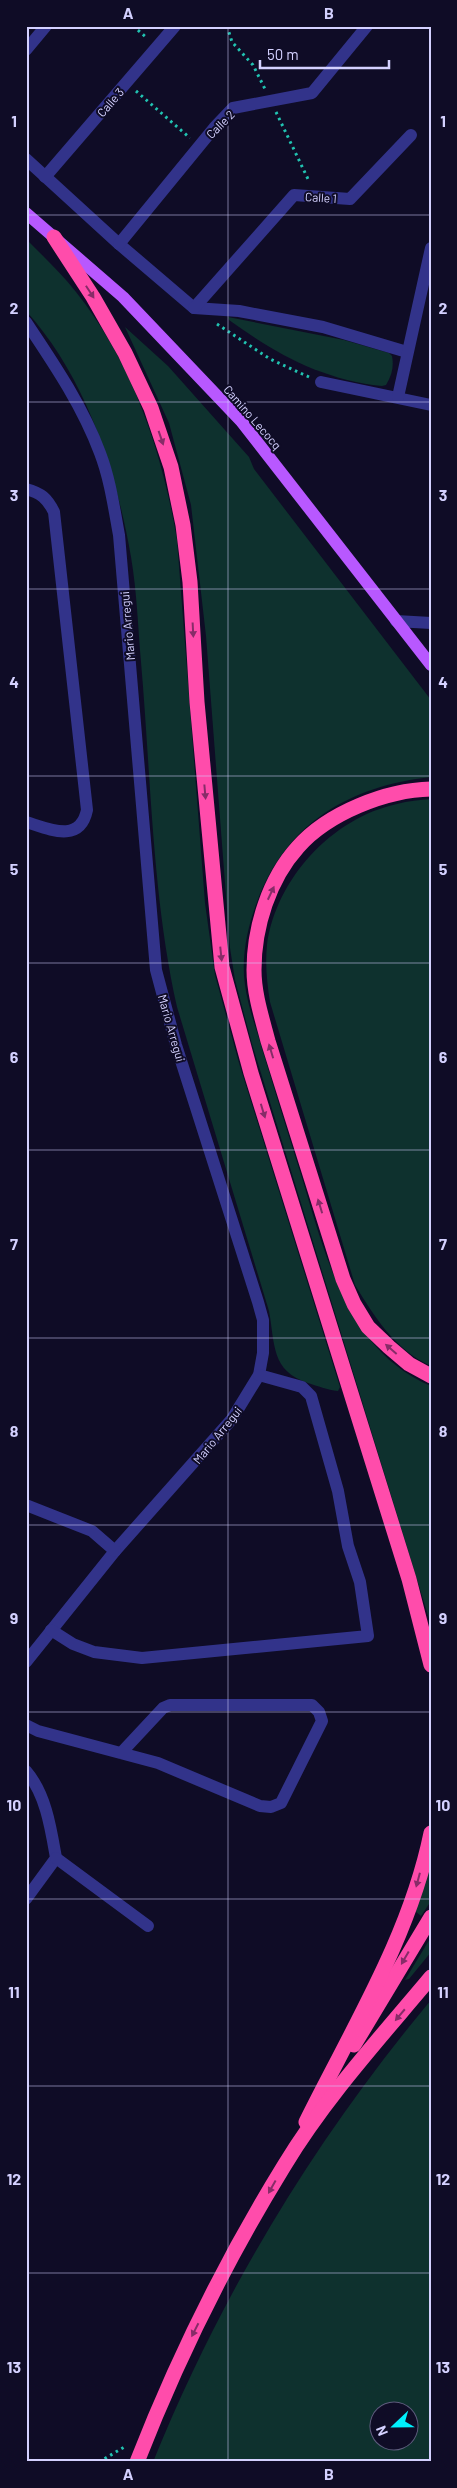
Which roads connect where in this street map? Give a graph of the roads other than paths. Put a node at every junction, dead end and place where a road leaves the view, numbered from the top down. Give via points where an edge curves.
1 (46, 26) edge
2 (175, 26) edge
3 (366, 26) edge
4 (26, 50) edge
5 (411, 136) dead end
6 (26, 159) edge
7 (45, 177) junction
8 (26, 213) edge
9 (54, 237) junction
10 (119, 244) junction
11 (431, 248) edge
12 (194, 308) junction
13 (26, 322) edge
14 (407, 352) junction
15 (321, 382) road end
16 (398, 397) junction
17 (431, 405) edge
18 (26, 489) edge
19 (396, 621) junction
20 (431, 623) edge
21 (431, 665) edge
22 (431, 789) edge
23 (26, 822) edge
24 (259, 1375) junction
25 (431, 1376) edge
26 (26, 1505) edge
27 (115, 1551) junction
28 (51, 1630) junction
29 (26, 1662) edge
30 (431, 1665) edge
31 (26, 1725) edge
32 (122, 1753) junction
33 (26, 1771) edge
34 (431, 1833) edge
35 (56, 1858) junction
36 (26, 1899) edge
37 (431, 1917) edge
38 (148, 1926) dead end
39 (431, 1977) edge
40 (284, 2165) junction
41 (137, 2462) edge

1 - 4 street
2 - 7 street, Calle 3
3 - 10 street, Calle 2 via 312,93 233,108
5 - 12 street, Calle 1 via 350,199 294,195
6 - 7 street
7 - 10 street
8 - 9 main road, Camino Lecocq
9 - 19 main road, Camino Lecocq via 122,296 241,421
9 -> 30 highway via 125,353 151,408 171,467 190,582 199,722 226,986 409,1579
10 - 12 street
11 - 14 street
12 - 14 street via 239,311 323,327
13 - 24 street, Mario Arregui via 64,378 77,404 100,453 110,491 119,535 156,970 176,1045 262,1320 264,1352
14 - 16 street
15 - 16 street
16 - 17 street
18 - 23 street via 40,493 54,512 87,810 78,828 68,832 57,832
19 - 20 street
19 - 21 main road, Camino Lecocq
25 -> 22 highway via 409,1364 368,1326 343,1279 268,1041 254,971 256,940 264,907 298,846 363,803 397,792
24 - 27 street, Mario Arregui via 226,1427
24 - 28 street via 302,1387 311,1396 360,1582 368,1636 142,1658 94,1652
26 - 27 street via 92,1531
27 - 28 street, Mario Arregui
28 - 29 street, Mario Arregui
31 - 32 street
32 - 32 street via 158,1763 260,1806 271,1807 281,1803 322,1721 312,1705 170,1705 163,1708
33 - 35 street via 51,1824
34 -> 40 highway via 414,1897 395,1944
35 - 36 street
35 - 38 street
37 -> 40 highway
39 -> 40 highway via 336,2092
40 -> 41 highway via 188,2345

